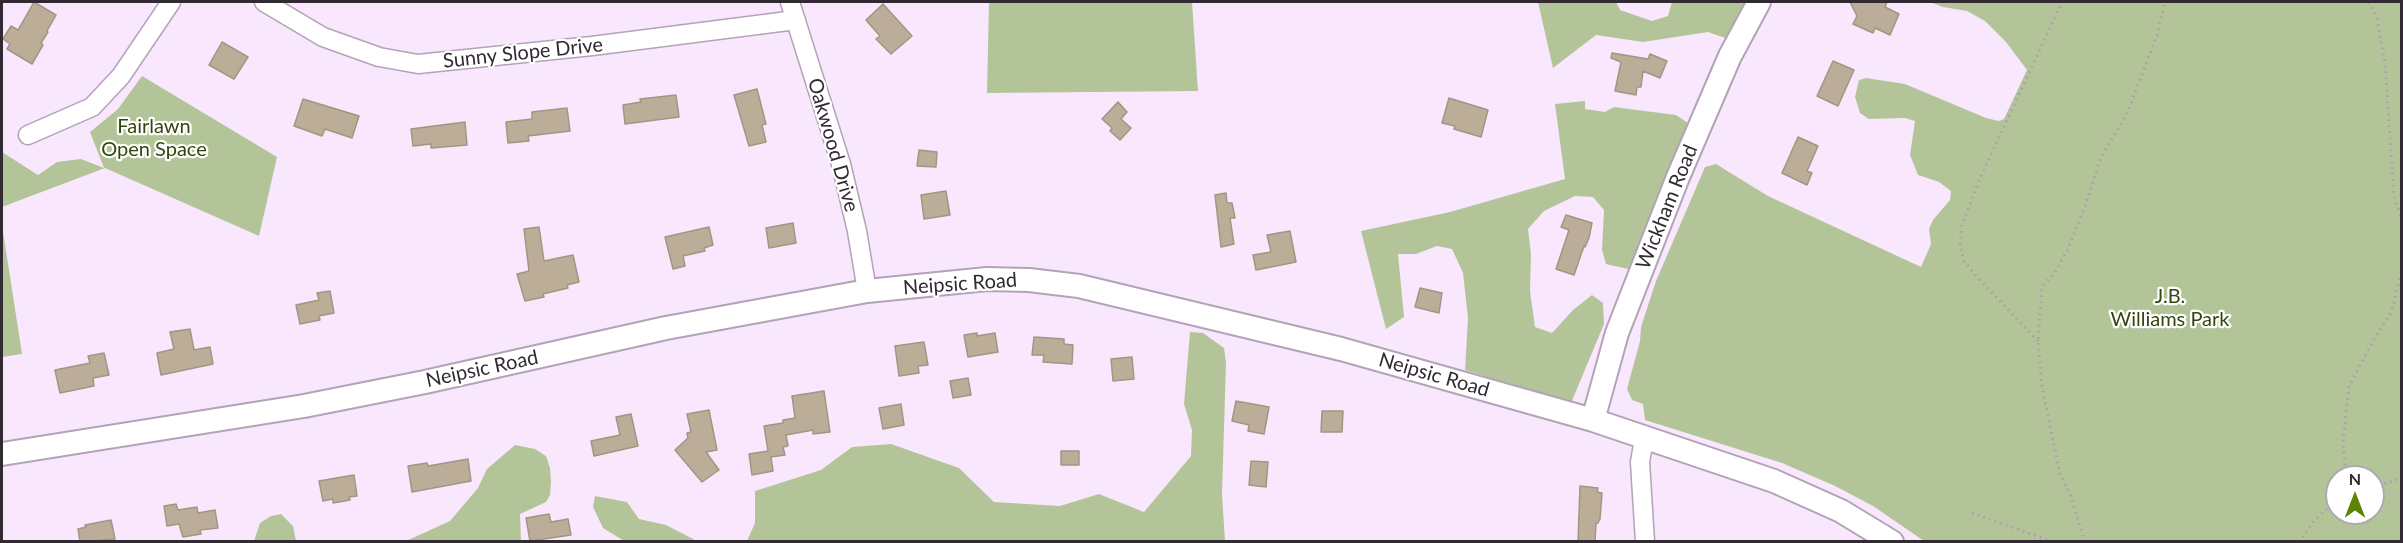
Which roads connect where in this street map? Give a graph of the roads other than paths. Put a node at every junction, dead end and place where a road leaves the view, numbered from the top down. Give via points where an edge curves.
1 (171, 2) edge
2 (264, 2) edge
3 (790, 2) edge
4 (1759, 2) edge
5 (796, 20) junction
6 (28, 135) dead end
7 (867, 291) junction
8 (1593, 420) junction
9 (1644, 439) junction
10 (2, 454) edge
11 (1645, 542) edge
12 (1892, 542) edge

1 - 6 street via 121,76 92,107
2 - 5 street, Sunny Slope Drive via 323,37 380,57 418,64
3 - 5 street, Oakwood Drive
4 - 8 street, Wickham Road via 1730,56 1678,177 1617,333
5 - 7 street, Oakwood Drive via 841,164
7 - 8 street, Neipsic Road via 987,279 1079,286 1370,357
7 - 10 street, Neipsic Road via 666,328 304,406
8 - 9 street, Neipsic Road
9 - 11 street via 1640,462
9 - 12 street, Neipsic Road via 1783,485 1841,511

